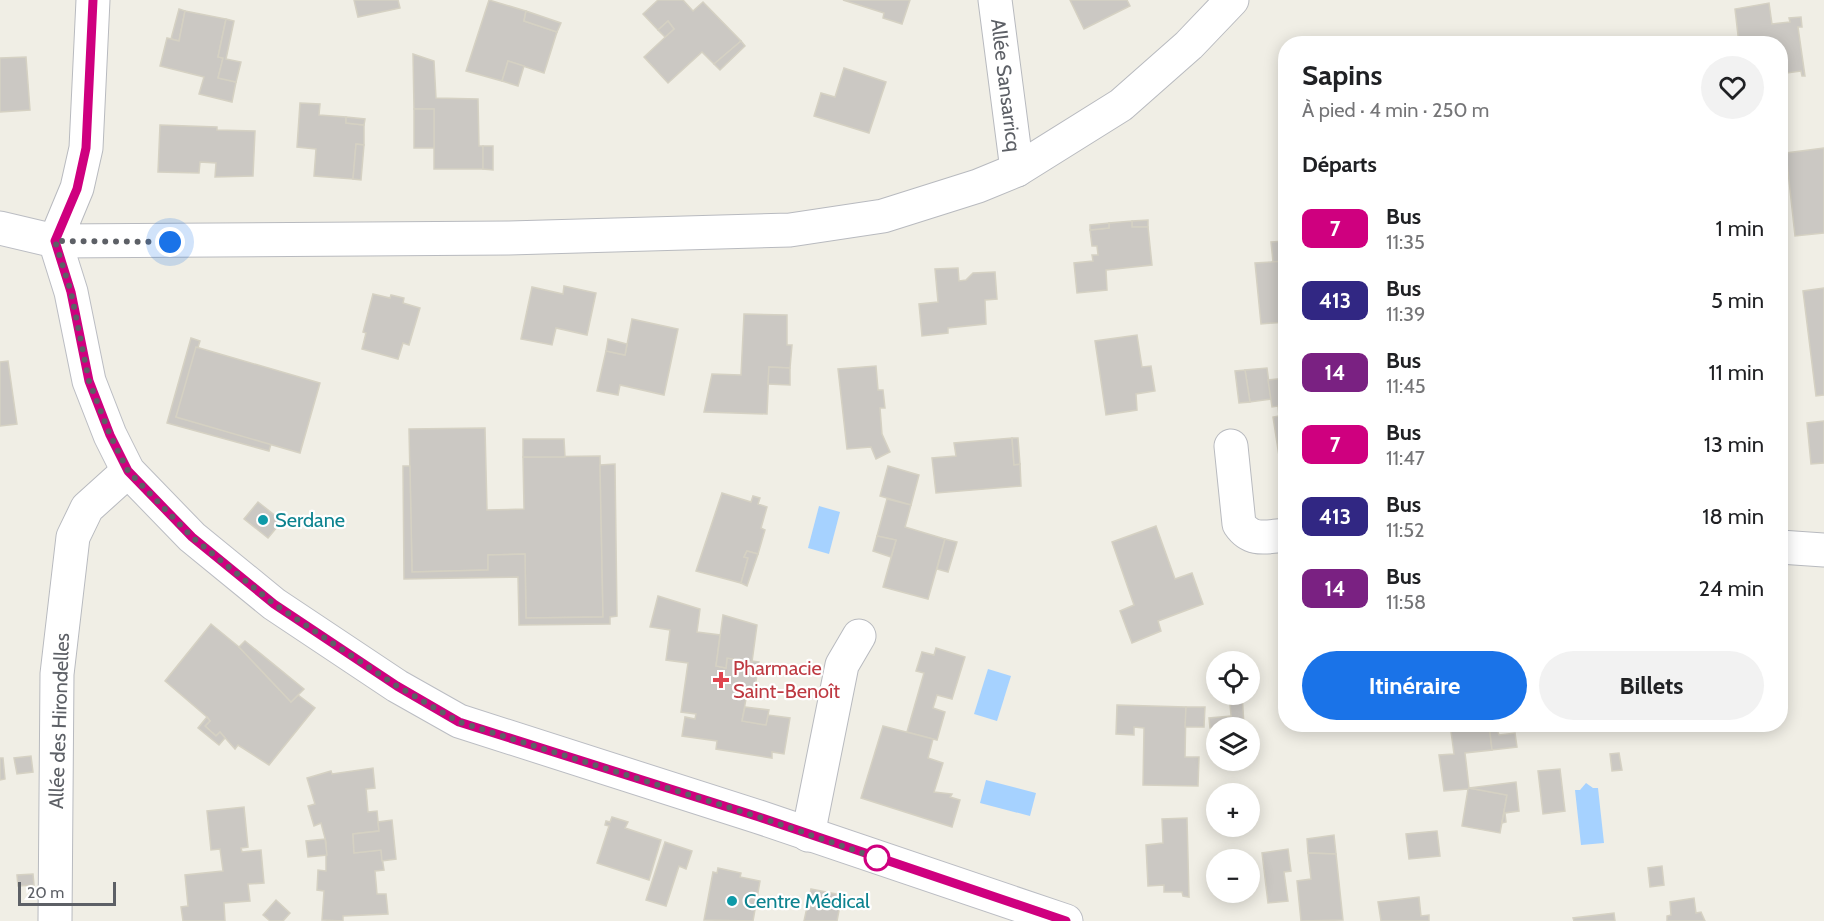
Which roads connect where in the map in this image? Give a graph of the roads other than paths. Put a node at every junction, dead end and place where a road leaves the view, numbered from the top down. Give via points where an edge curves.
1 (93, 0) edge
2 (995, 0) edge
3 (1232, 0) edge
4 (1017, 170) junction
5 (0, 228) edge
6 (55, 241) junction
7 (1231, 446) dead end
8 (128, 471) junction
9 (1278, 536) edge
10 (1788, 548) edge
11 (1824, 550) edge
12 (859, 636) dead end
13 (808, 835) junction
14 (55, 921) edge
15 (1066, 921) edge

1 - 6 street via 86,148 77,189
2 - 4 street, Allée Sansarricq
3 - 4 street via 1189,45 1121,105
4 - 6 street via 883,216 790,230 509,238
5 - 6 street
6 - 8 street via 71,292 89,381
7 - 9 street via 1239,524 1254,538
8 - 13 street via 192,537 274,604 459,722
8 - 14 street, Allée des Hirondelles via 87,508 73,537 57,674
10 - 11 street
12 - 13 street via 842,665
13 - 15 street

